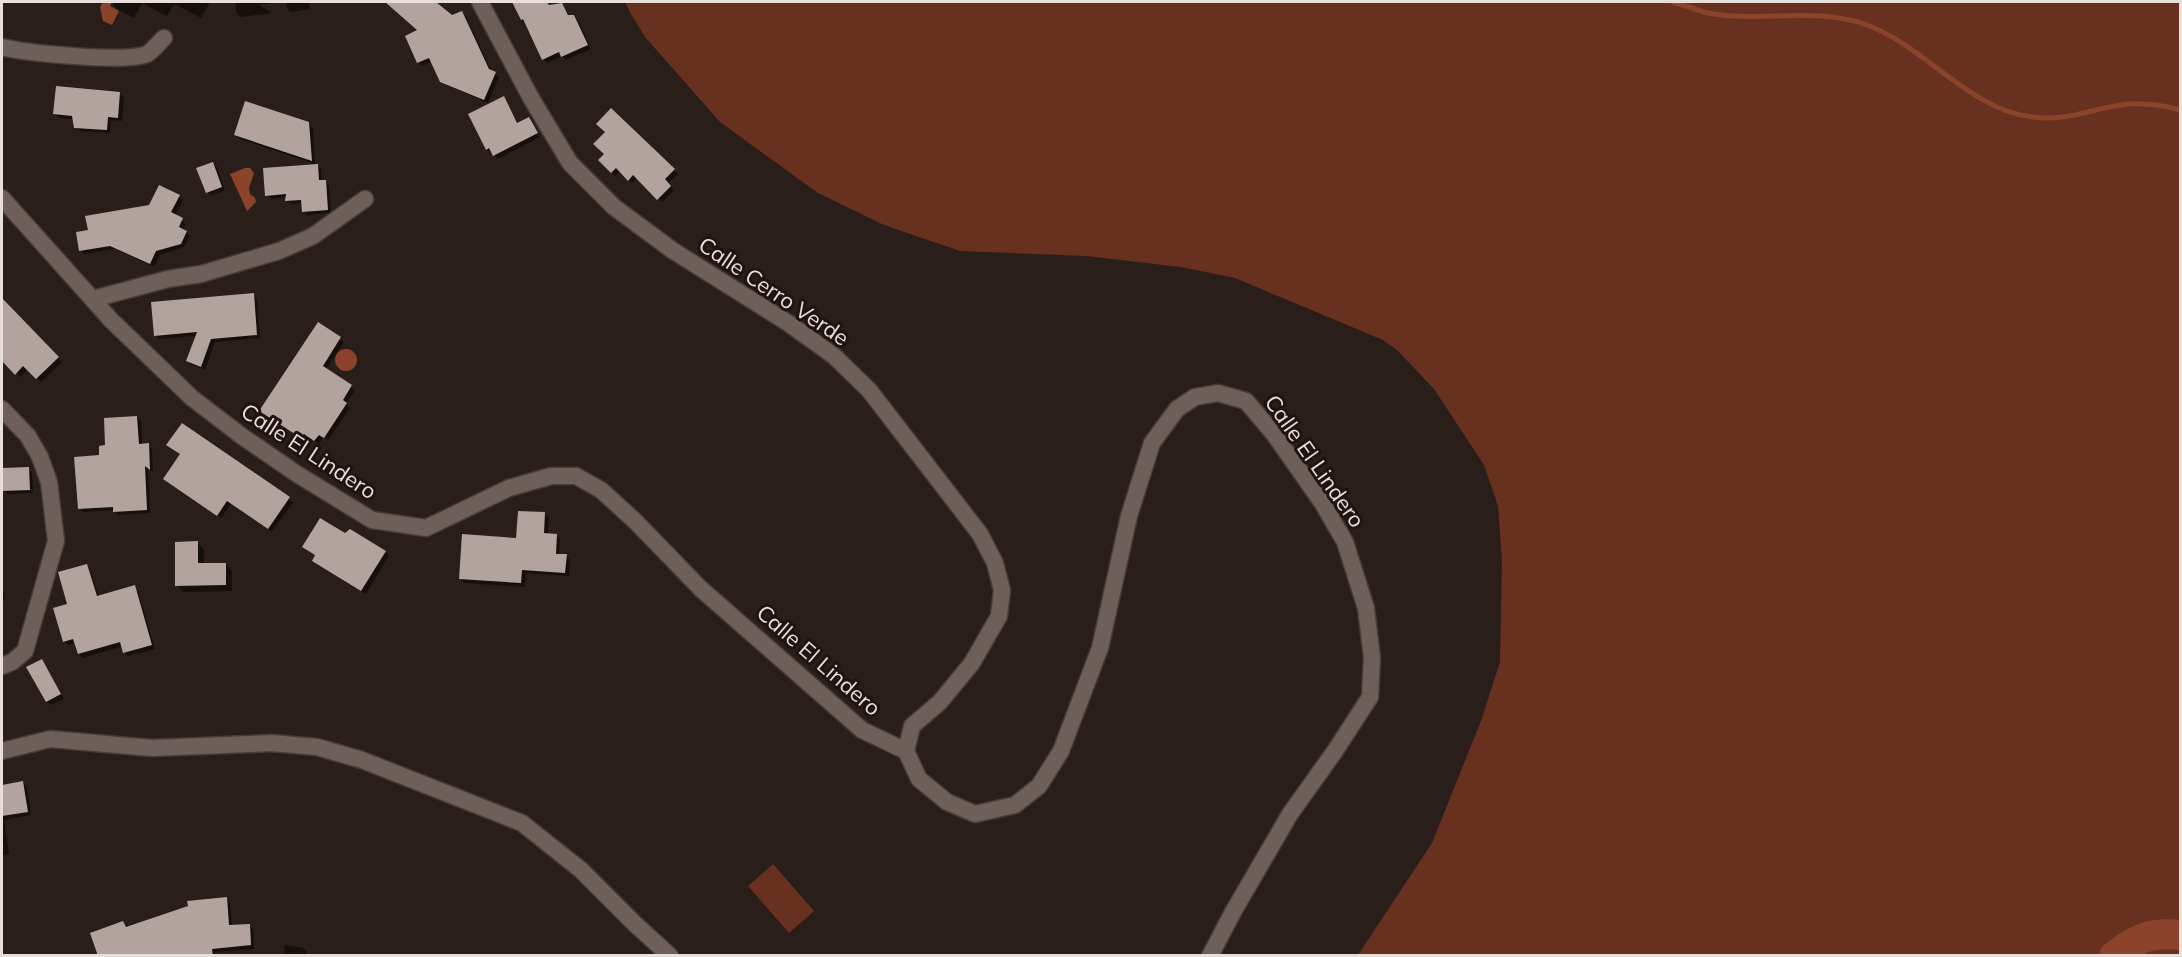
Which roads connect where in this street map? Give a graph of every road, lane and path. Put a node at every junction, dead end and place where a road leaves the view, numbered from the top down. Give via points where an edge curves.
1 (480, 2) edge
2 (164, 38) dead end
3 (2, 47) edge
4 (2, 198) edge
5 (365, 199) dead end
6 (93, 299) junction
7 (2, 409) edge
8 (2, 666) edge
9 (2, 751) edge
10 (906, 751) junction
11 (670, 956) edge
12 (1210, 956) edge

1 - 10 street, Calle Cerro Verde via 570,163 614,207 672,250 834,356 869,390 980,534 995,563 1002,590 999,616 972,663 940,702 912,726
2 - 3 street via 147,54 123,57 63,56
4 - 6 street, Calle El Lindero
5 - 6 street via 313,236 279,251
6 - 10 street, Calle El Lindero via 192,398 243,437 372,520 426,528 509,488 551,476 576,476 602,490 701,589 862,730
7 - 8 street via 28,436 40,458 49,482 56,541 25,651
9 - 11 street via 50,739 152,748 272,743 317,747 362,760 522,823 581,870
10 - 12 street, Calle El Lindero via 919,779 947,802 975,814 1015,805 1039,786 1061,751 1100,648 1129,516 1152,443 1177,409 1195,397 1218,393 1246,401 1323,504 1345,542 1366,608 1372,658 1370,697 1290,814

